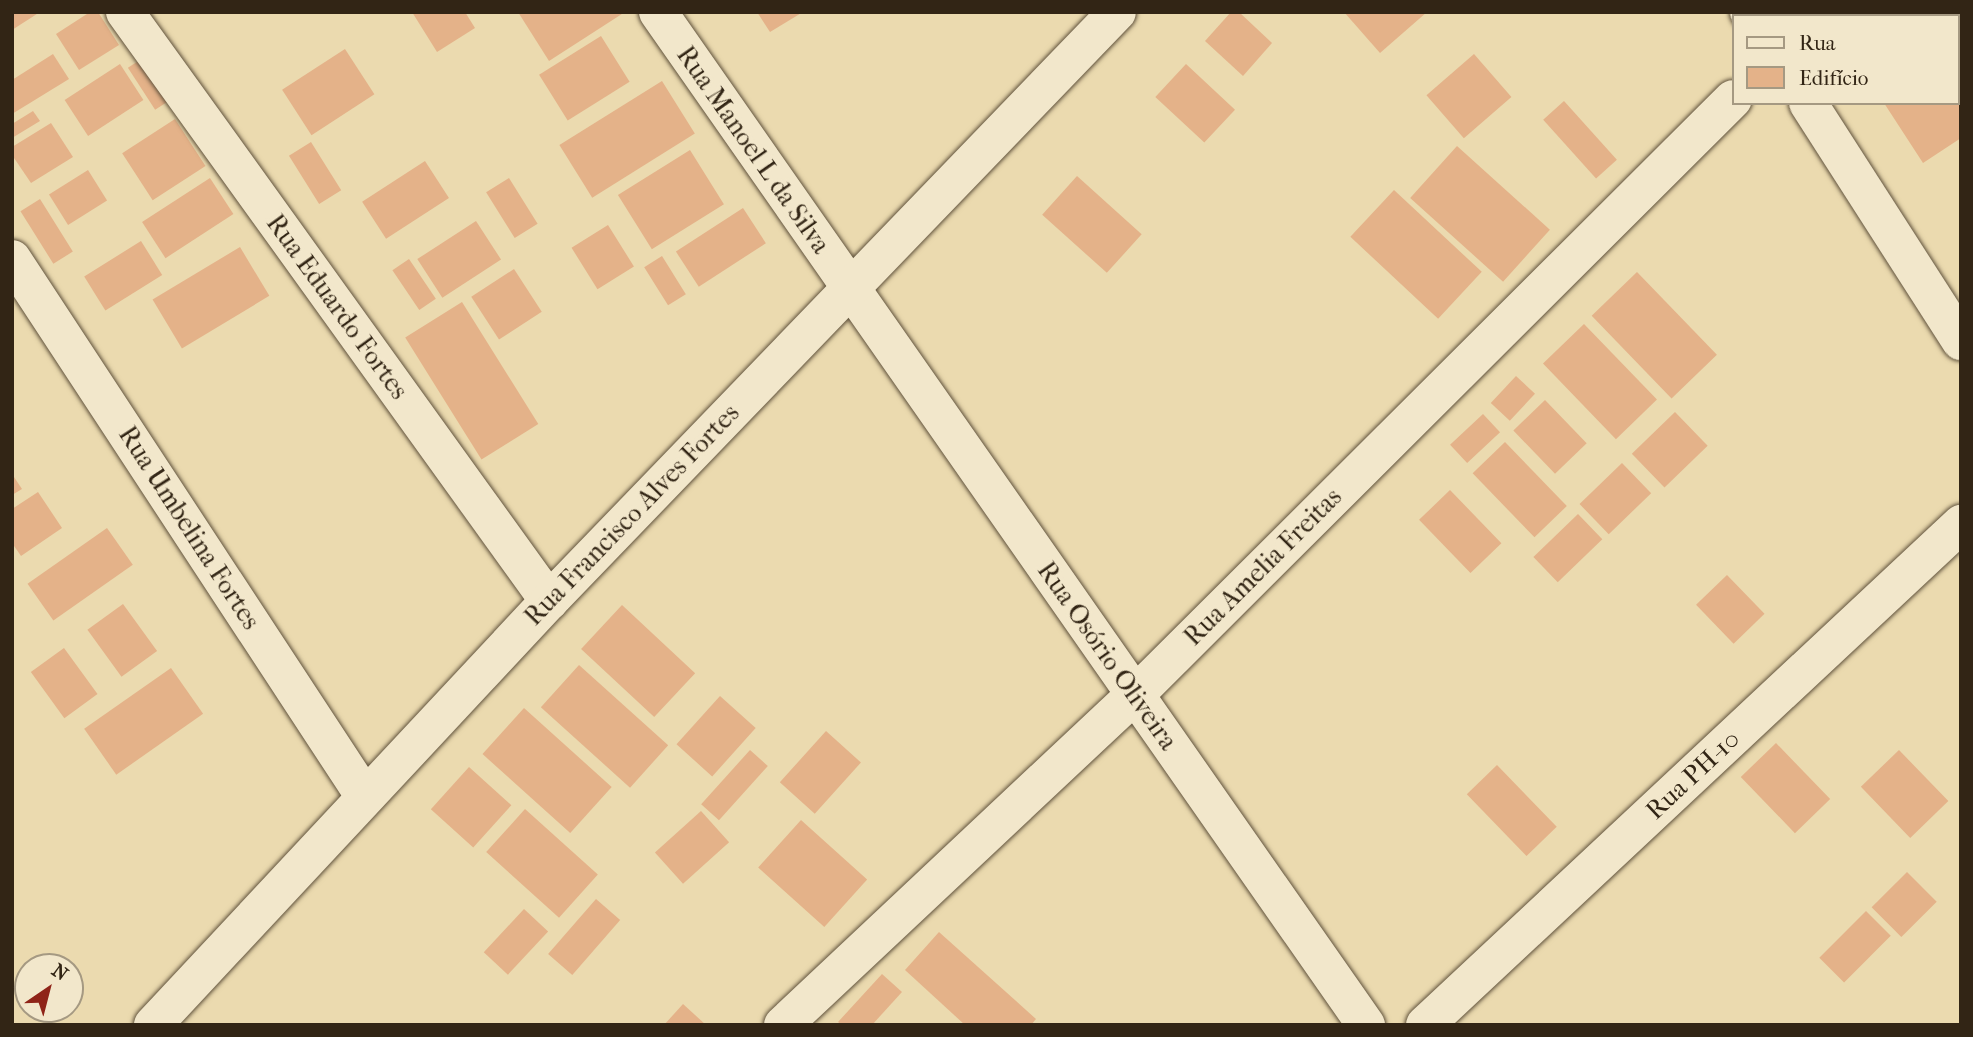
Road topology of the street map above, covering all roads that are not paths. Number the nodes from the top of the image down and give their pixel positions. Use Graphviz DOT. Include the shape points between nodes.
graph roads {
  1 [pos="125,12"];
  2 [pos="658,12"];
  3 [pos="1117,12"];
  4 [pos="1731,101"];
  5 [pos="1809,105"];
  6 [pos="12,259"];
  7 [pos="849,288"];
  8 [pos="1961,341"];
  9 [pos="1961,524"];
  10 [pos="549,601"];
  11 [pos="1135,695"];
  12 [pos="365,797"];
  13 [pos="153,1025"];
  14 [pos="783,1025"];
  15 [pos="1366,1025"];
  16 [pos="1424,1025"];
  1 -- 10 [label="street, Rua Eduardo Fortes"];
  2 -- 7 [label="street, Rua Manoel L da Silva"];
  3 -- 7 [label="street, Rua Francisco Alves Fortes"];
  4 -- 11 [label="street, Rua Amelia Freitas"];
  5 -- 8 [label="street"];
  6 -- 12 [label="street, Rua Umbelina Fortes"];
  7 -- 10 [label="street, Rua Francisco Alves Fortes"];
  7 -- 11 [label="street, Rua Osório Oliveira"];
  9 -- 16 [label="street, Rua PH-10"];
  10 -- 12 [label="street, Rua Francisco Alves Fortes"];
  11 -- 14 [label="street, Rua Amelia Freitas"];
  11 -- 15 [label="street, Rua Osório Oliveira"];
  12 -- 13 [label="street, Rua Francisco Alves Fortes"];
}
